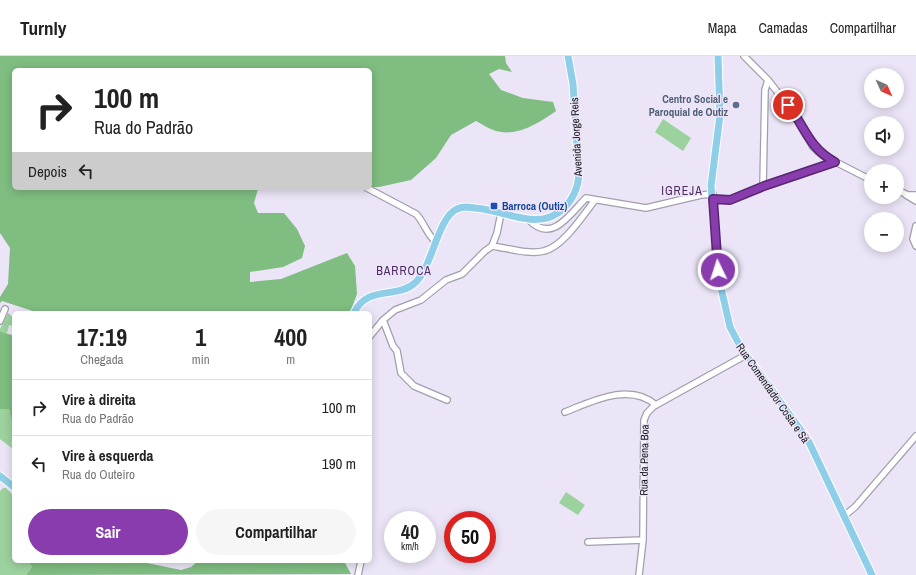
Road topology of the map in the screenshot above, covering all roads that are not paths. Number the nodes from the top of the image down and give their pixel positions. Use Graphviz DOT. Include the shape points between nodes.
graph roads {
  1 [pos="568,56"];
  2 [pos="718,56"];
  3 [pos="744,56"];
  4 [pos="768,80"];
  5 [pos="835,162"];
  6 [pos="864,176"];
  7 [pos="764,186"];
  8 [pos="371,190"];
  9 [pos="904,192"];
  10 [pos="904,194"];
  11 [pos="916,195"];
  12 [pos="713,196"];
  13 [pos="595,200"];
  14 [pos="916,201"];
  15 [pos="501,213"];
  16 [pos="529,220"];
  17 [pos="916,226"];
  18 [pos="436,242"];
  19 [pos="492,246"];
  20 [pos="916,246"];
  21 [pos="4,309"];
  22 [pos="355,311"];
  23 [pos="383,320"];
  24 [pos="0,321"];
  25 [pos="372,334"];
  26 [pos="746,355"];
  27 [pos="447,400"];
  28 [pos="656,405"];
  29 [pos="565,412"];
  30 [pos="916,436"];
  31 [pos="1,478"];
  32 [pos="12,486"];
  33 [pos="844,516"];
  34 [pos="643,540"];
  35 [pos="588,542"];
  36 [pos="361,563"];
  37 [pos="358,575"];
  38 [pos="640,575"];
  39 [pos="872,575"];
  1 -- 16 [label="main road, Avenida Jorge Reis" via="576,119 579,175 577,185 571,200 561,211 545,220"];
  2 -- 12 [label="main road, Rua Comendador Costa e Sá" via="720,115 712,174"];
  3 -- 4 [label="street"];
  4 -- 5 [label="street" via="797,117 813,147"];
  4 -- 7 [label="street" via="765,90"];
  5 -- 6 [label="street"];
  5 -- 7 [label="street"];
  7 -- 12 [label="street" via="730,200"];
  8 -- 18 [label="street" via="416,214"];
  9 -- 11 [label="street"];
  10 -- 14 [label="street"];
  12 -- 13 [label="street" via="701,195 646,208"];
  12 -- 26 [label="main road, Rua Comendador Costa e Sá" via="720,289 733,334"];
  13 -- 16 [label="street" via="586,198 550,230 541,229"];
  13 -- 19 [label="street" via="564,238 556,246 545,251"];
  15 -- 16 [label="main road, Avenida Jorge Reis"];
  15 -- 18 [label="main road, Avenida Jorge Reis" via="466,207 455,209 446,220"];
  15 -- 19 [label="street" via="498,233"];
  17 -- 20 [label="street" via="912,239"];
  18 -- 22 [label="main road, Avenida Jorge Reis" via="416,282 406,288 368,297 359,303"];
  19 -- 23 [label="street" via="462,274 446,280 421,300 395,310"];
  21 -- 24 [label="street"];
  23 -- 25 [label="street"];
  23 -- 27 [label="street" via="397,351 401,373 414,386"];
  26 -- 28 [label="street, Rua da Pena Boa"];
  26 -- 33 [label="main road, Rua Comendador Costa e Sá" via="808,440"];
  28 -- 29 [label="street" via="652,401 627,394 606,396"];
  28 -- 34 [label="street, Rua da Pena Boa" via="647,412 644,420"];
  30 -- 33 [label="street" via="855,507"];
  31 -- 32 [label="main road"];
  33 -- 39 [label="main road, Rua Comendador Costa e Sá"];
  34 -- 35 [label="street"];
  34 -- 38 [label="street, Rua da Pena Boa"];
  36 -- 37 [label="street"];
}
